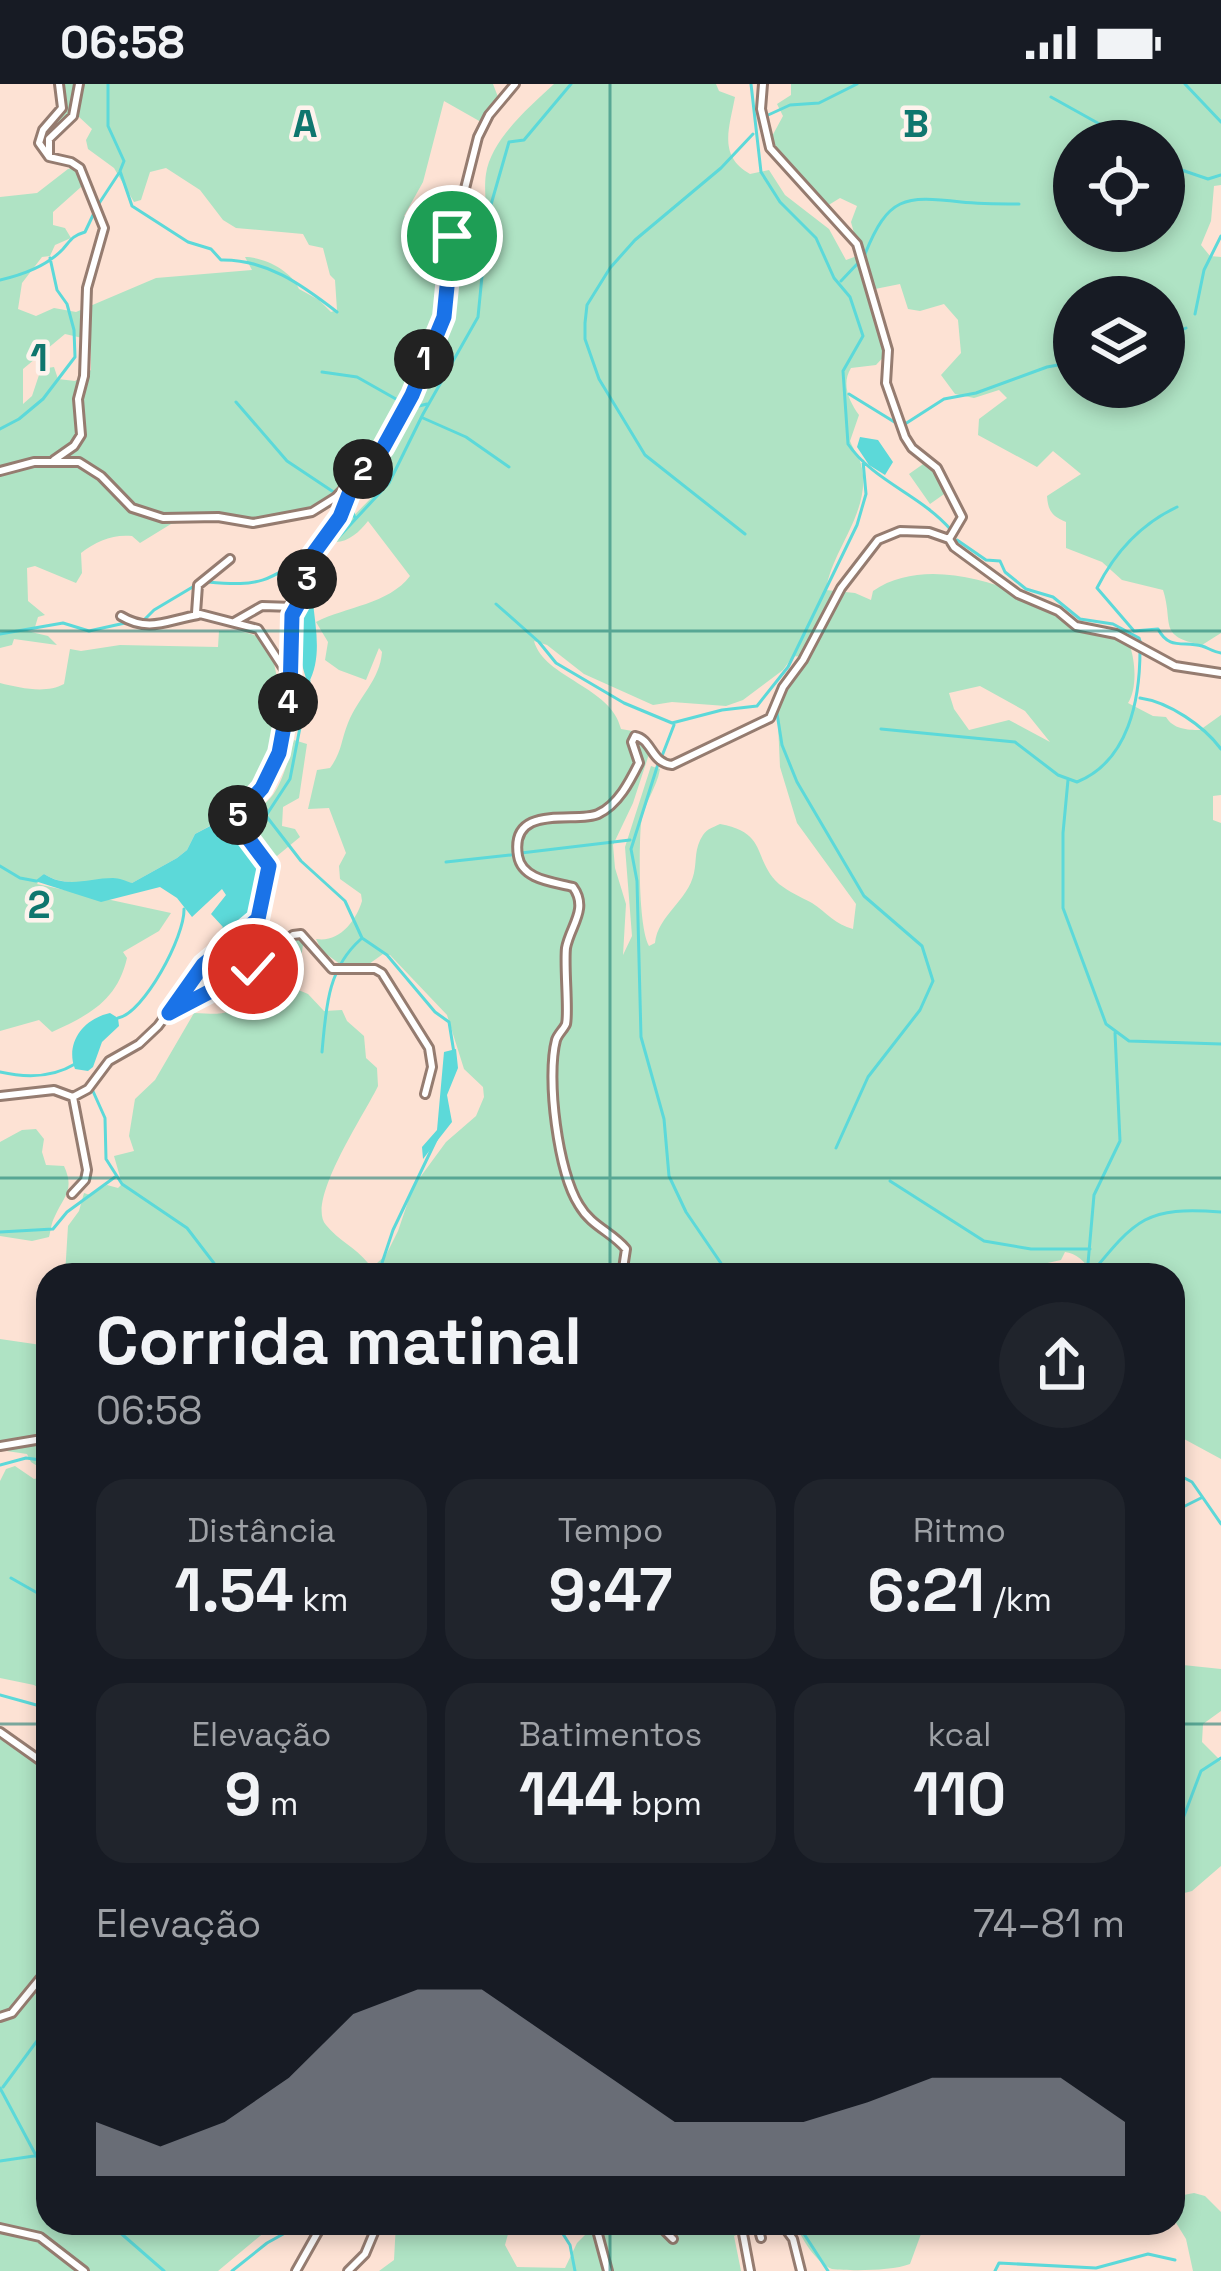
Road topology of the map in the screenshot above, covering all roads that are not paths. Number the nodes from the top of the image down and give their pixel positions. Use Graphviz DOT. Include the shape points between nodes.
graph roads {
  1 [pos="59,84"];
  2 [pos="79,84"];
  3 [pos="514,84"];
  4 [pos="763,84"];
  5 [pos="49,157"];
  6 [pos="51,462"];
  7 [pos="0,470"];
  8 [pos="356,476"];
  9 [pos="949,539"];
  10 [pos="230,559"];
  11 [pos="294,607"];
  12 [pos="197,615"];
  13 [pos="121,616"];
  14 [pos="234,622"];
  15 [pos="1221,673"];
  16 [pos="290,678"];
  17 [pos="169,1013"];
  18 [pos="425,1094"];
  19 [pos="0,1096"];
  20 [pos="73,1096"];
  21 [pos="71,1194"];
  22 [pos="624,1263"];
  23 [pos="36,1440"];
  24 [pos="0,1446"];
  25 [pos="0,1732"];
  26 [pos="36,1758"];
  27 [pos="36,1984"];
  28 [pos="0,2017"];
  29 [pos="0,2228"];
  30 [pos="316,2235"];
  31 [pos="373,2235"];
  32 [pos="599,2235"];
  33 [pos="668,2235"];
  34 [pos="743,2235"];
  35 [pos="760,2235"];
  36 [pos="790,2235"];
  37 [pos="761,2238"];
  38 [pos="673,2240"];
  39 [pos="84,2271"];
  40 [pos="296,2271"];
  41 [pos="348,2271"];
  42 [pos="608,2271"];
  43 [pos="750,2271"];
  44 [pos="801,2271"];
  1 -- 5 [label="street" via="62,108 40,138"];
  2 -- 5 [label="street" via="73,116 50,139"];
  3 -- 8 [label="street" via="489,115 474,153 452,236 442,323 386,443"];
  4 -- 9 [label="street" via="773,152 857,244 905,437 938,468 962,517"];
  5 -- 6 [label="street" via="80,168 104,228 87,288 80,435"];
  6 -- 7 [label="street"];
  6 -- 8 [label="street" via="90,467 132,508 153,517 245,523 314,512"];
  8 -- 11 [label="street" via="340,517 308,561 306,590"];
  9 -- 15 [label="street" via="1018,594 1081,628 1116,634 1175,666"];
  9 -- 22 [label="street" via="899,531 878,540 841,588 766,721 672,765 635,736 639,763 608,808 582,819 546,816 520,837 521,866 578,895 566,951 566,1020 556,1040 555,1120 579,1206 626,1250"];
  10 -- 12 [label="street" via="198,585"];
  11 -- 14 [label="street" via="262,606"];
  11 -- 16 [label="street"];
  12 -- 13 [label="street" via="151,627"];
  12 -- 14 [label="street"];
  14 -- 16 [label="street" via="264,634"];
  16 -- 17 [label="street" via="278,759 237,816 269,866 262,912 203,965"];
  17 -- 18 [label="street" via="301,934 332,969 382,973 429,1048"];
  17 -- 20 [label="street"];
  19 -- 20 [label="street"];
  20 -- 21 [label="street" via="87,1170"];
  23 -- 24 [label="street"];
  25 -- 26 [label="street"];
  27 -- 28 [label="street"];
  29 -- 39 [label="street" via="40,2237"];
  30 -- 40 [label="street"];
  31 -- 41 [label="street"];
  32 -- 42 [label="street"];
  33 -- 38 [label="street"];
  34 -- 43 [label="street"];
  35 -- 37 [label="street"];
  36 -- 44 [label="street"];
}
